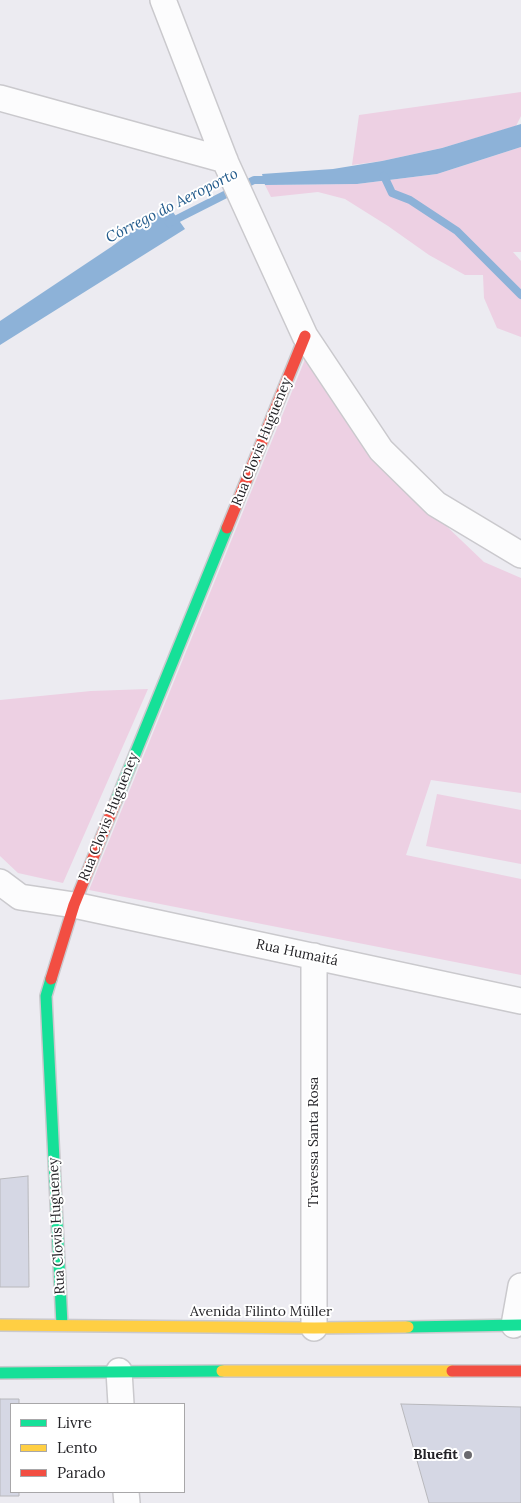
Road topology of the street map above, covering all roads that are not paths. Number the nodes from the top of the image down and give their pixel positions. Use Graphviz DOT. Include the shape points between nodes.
graph roads {
  1 [pos="163,0"];
  2 [pos="0,98"];
  3 [pos="225,161"];
  4 [pos="305,336"];
  5 [pos="521,555"];
  6 [pos="0,882"];
  7 [pos="74,905"];
  8 [pos="314,956"];
  9 [pos="521,1001"];
  10 [pos="521,1286"];
  11 [pos="0,1325"];
  12 [pos="62,1325"];
  13 [pos="518,1325"];
  14 [pos="314,1328"];
  15 [pos="119,1371"];
  16 [pos="521,1371"];
  17 [pos="0,1373"];
  18 [pos="121,1403"];
  1 -- 3 [label="street"];
  2 -- 3 [label="street"];
  3 -- 4 [label="street"];
  4 -- 5 [label="street" via="381,450 436,504"];
  4 -- 7 [label="main road, Rua Clovis Hugueney"];
  6 -- 7 [label="street, Rua Humaitá" via="20,897"];
  7 -- 8 [label="street, Rua Humaitá"];
  7 -- 12 [label="main road, Rua Clovis Hugueney" via="46,996"];
  8 -- 9 [label="street, Rua Humaitá"];
  8 -- 14 [label="street, Travessa Santa Rosa"];
  10 -- 13 [label="street"];
  11 -- 12 [label="main road, Avenida Filinto Müller"];
  12 -- 14 [label="main road, Avenida Filinto Müller"];
  13 -- 14 [label="main road, Avenida Filinto Müller"];
  15 -- 16 [label="main road"];
  15 -- 17 [label="main road"];
  15 -- 18 [label="street"];
}
